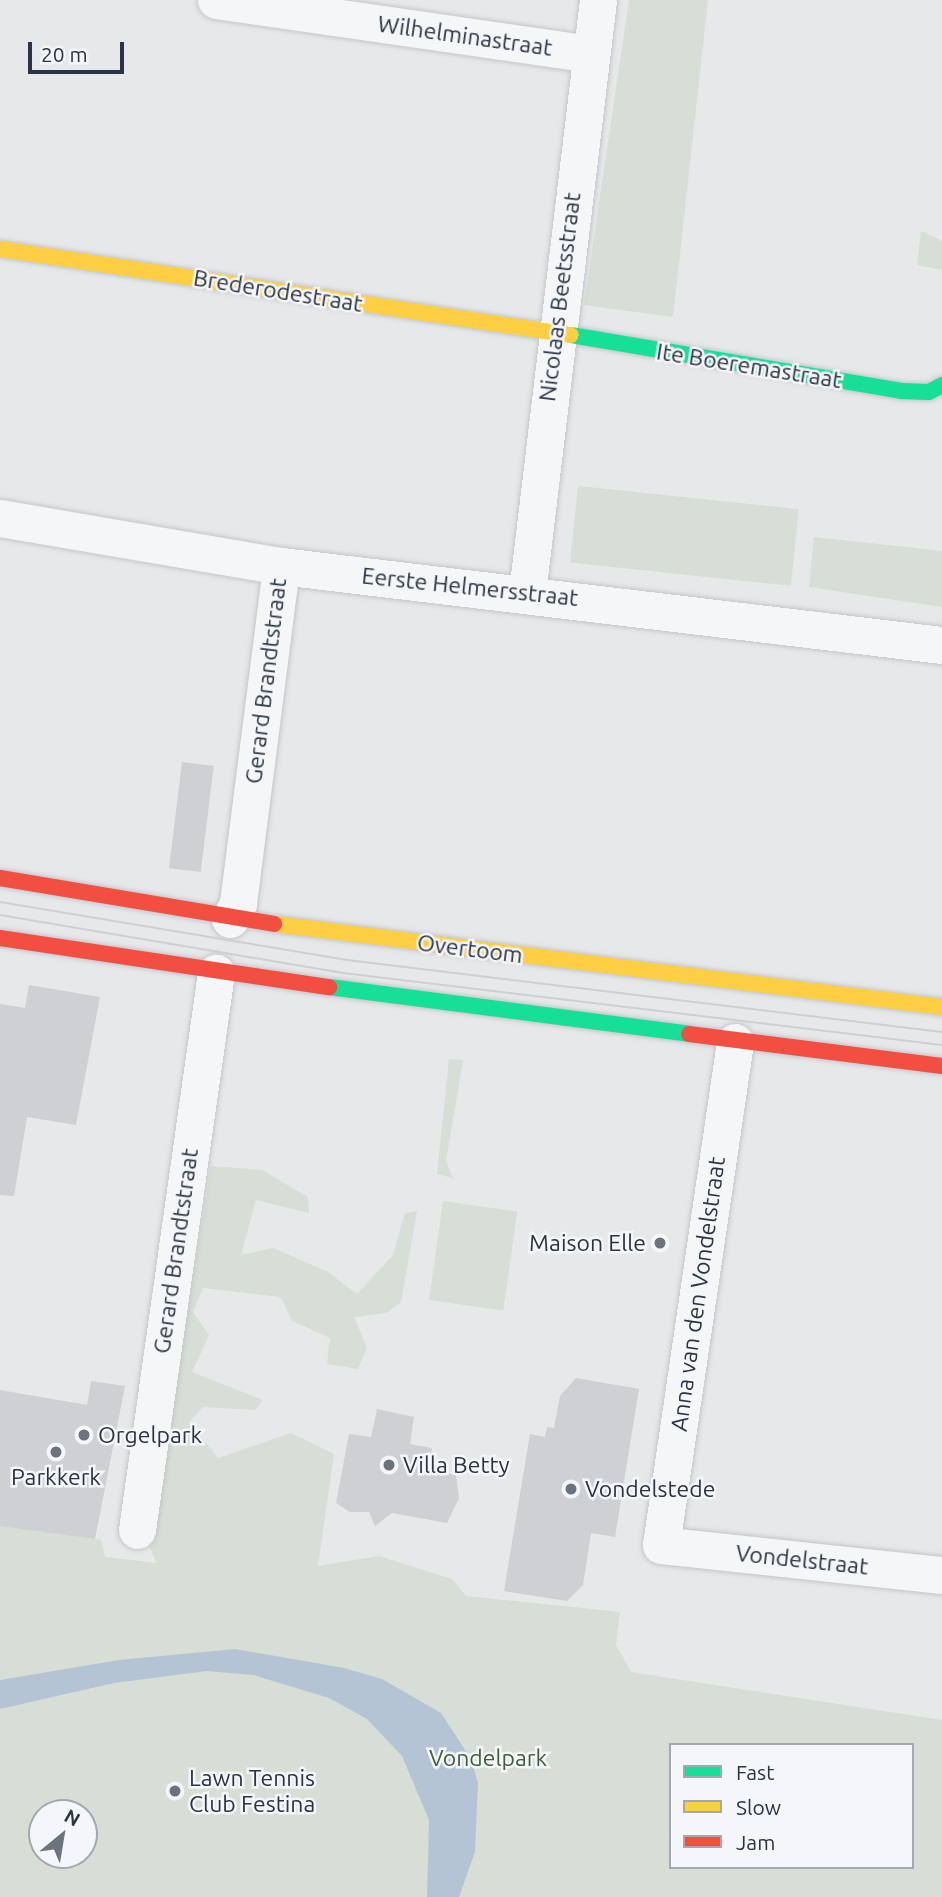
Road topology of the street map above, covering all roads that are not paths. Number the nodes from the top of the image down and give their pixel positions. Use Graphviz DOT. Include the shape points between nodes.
graph roads {
  1 [pos="216,0"];
  2 [pos="598,0"];
  3 [pos="590,54"];
  4 [pos="0,249"];
  5 [pos="555,332"];
  6 [pos="942,385"];
  7 [pos="0,518"];
  8 [pos="281,566"];
  9 [pos="527,593"];
  10 [pos="942,645"];
  11 [pos="0,878"];
  12 [pos="230,919"];
  13 [pos="0,938"];
  14 [pos="216,972"];
  15 [pos="942,1006"];
  16 [pos="735,1042"];
  17 [pos="942,1066"];
  18 [pos="137,1530"];
  19 [pos="661,1545"];
  20 [pos="942,1575"];
  1 -- 3 [label="street, Wilhelminastraat"];
  2 -- 3 [label="street, Nicolaas Beetsstraat"];
  3 -- 5 [label="street, Nicolaas Beetsstraat"];
  4 -- 5 [label="main road, Brederodestraat"];
  5 -- 6 [label="main road, Ite Boeremastraat" via="901,391 929,391"];
  5 -- 9 [label="street, Nicolaas Beetsstraat"];
  7 -- 8 [label="street, Eerste Helmersstraat"];
  8 -- 9 [label="street, Eerste Helmersstraat"];
  8 -- 12 [label="street, Gerard Brandtstraat" via="238,902"];
  9 -- 10 [label="street, Eerste Helmersstraat"];
  11 -- 12 [label="main road, Overtoom"];
  12 -- 15 [label="main road, Overtoom"];
  13 -- 14 [label="main road"];
  14 -- 16 [label="main road"];
  14 -- 18 [label="street, Gerard Brandtstraat"];
  16 -- 17 [label="main road"];
  16 -- 19 [label="street, Anna van den Vondelstraat"];
  19 -- 20 [label="street, Vondelstraat"];
}
